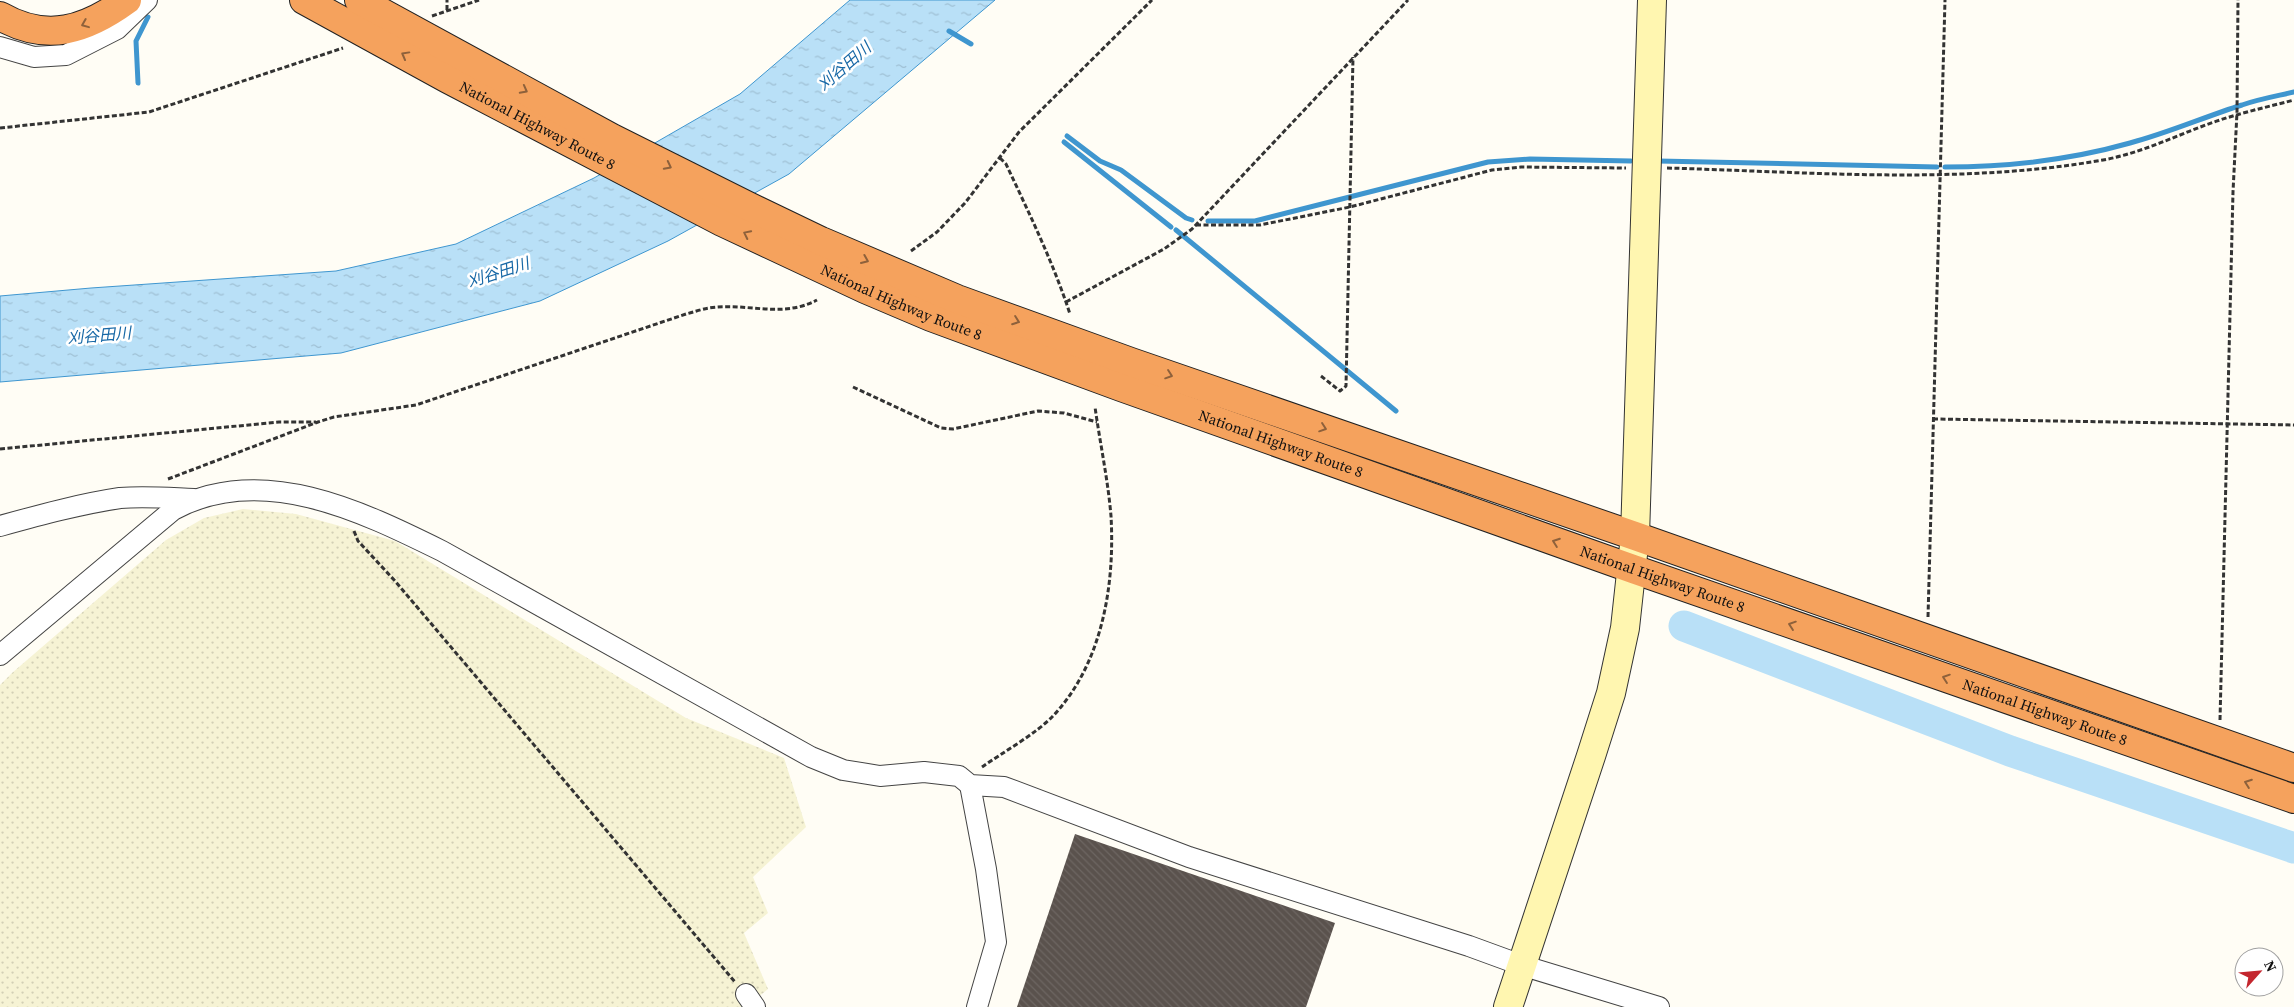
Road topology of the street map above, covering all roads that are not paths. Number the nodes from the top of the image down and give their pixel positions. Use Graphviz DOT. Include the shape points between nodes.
graph roads {
  1 [pos="127,0"];
  2 [pos="147,0"];
  3 [pos="304,0"];
  4 [pos="359,0"];
  5 [pos="1652,0"];
  6 [pos="0,16"];
  7 [pos="0,47"];
  8 [pos="194,499"];
  9 [pos="0,526"];
  10 [pos="1635,536"];
  11 [pos="1633,569"];
  12 [pos="0,655"];
  13 [pos="2294,768"];
  14 [pos="970,785"];
  15 [pos="2294,799"];
  16 [pos="1521,965"];
  17 [pos="977,1007"];
  18 [pos="1508,1007"];
  19 [pos="1659,1007"];
  1 -- 6 [label="highway, one-way" via="84,26 61,31 35,30"];
  2 -- 7 [label="street" via="117,29 66,55 34,57"];
  11 -- 3 [label="highway, National Highway Route 8, one-way" via="1000,343 873,293 791,256 596,158"];
  4 -- 10 [label="highway, National Highway Route 8, one-way" via="612,138 820,241 957,299"];
  5 -- 10 [label="street"];
  8 -- 9 [label="street" via="122,498"];
  8 -- 12 [label="street" via="167,515"];
  8 -- 14 [label="street" via="212,493 246,490 277,492 351,510 442,552 811,757 843,770 880,776 924,772 958,776"];
  10 -- 11 [label="street"];
  10 -- 13 [label="highway, National Highway Route 8"];
  15 -- 11 [label="highway, National Highway Route 8, one-way"];
  11 -- 16 [label="street" via="1611,693"];
  14 -- 16 [label="street" via="1004,787 1189,857"];
  14 -- 17 [label="street" via="996,942"];
  16 -- 18 [label="street"];
  16 -- 19 [label="street"];
}
